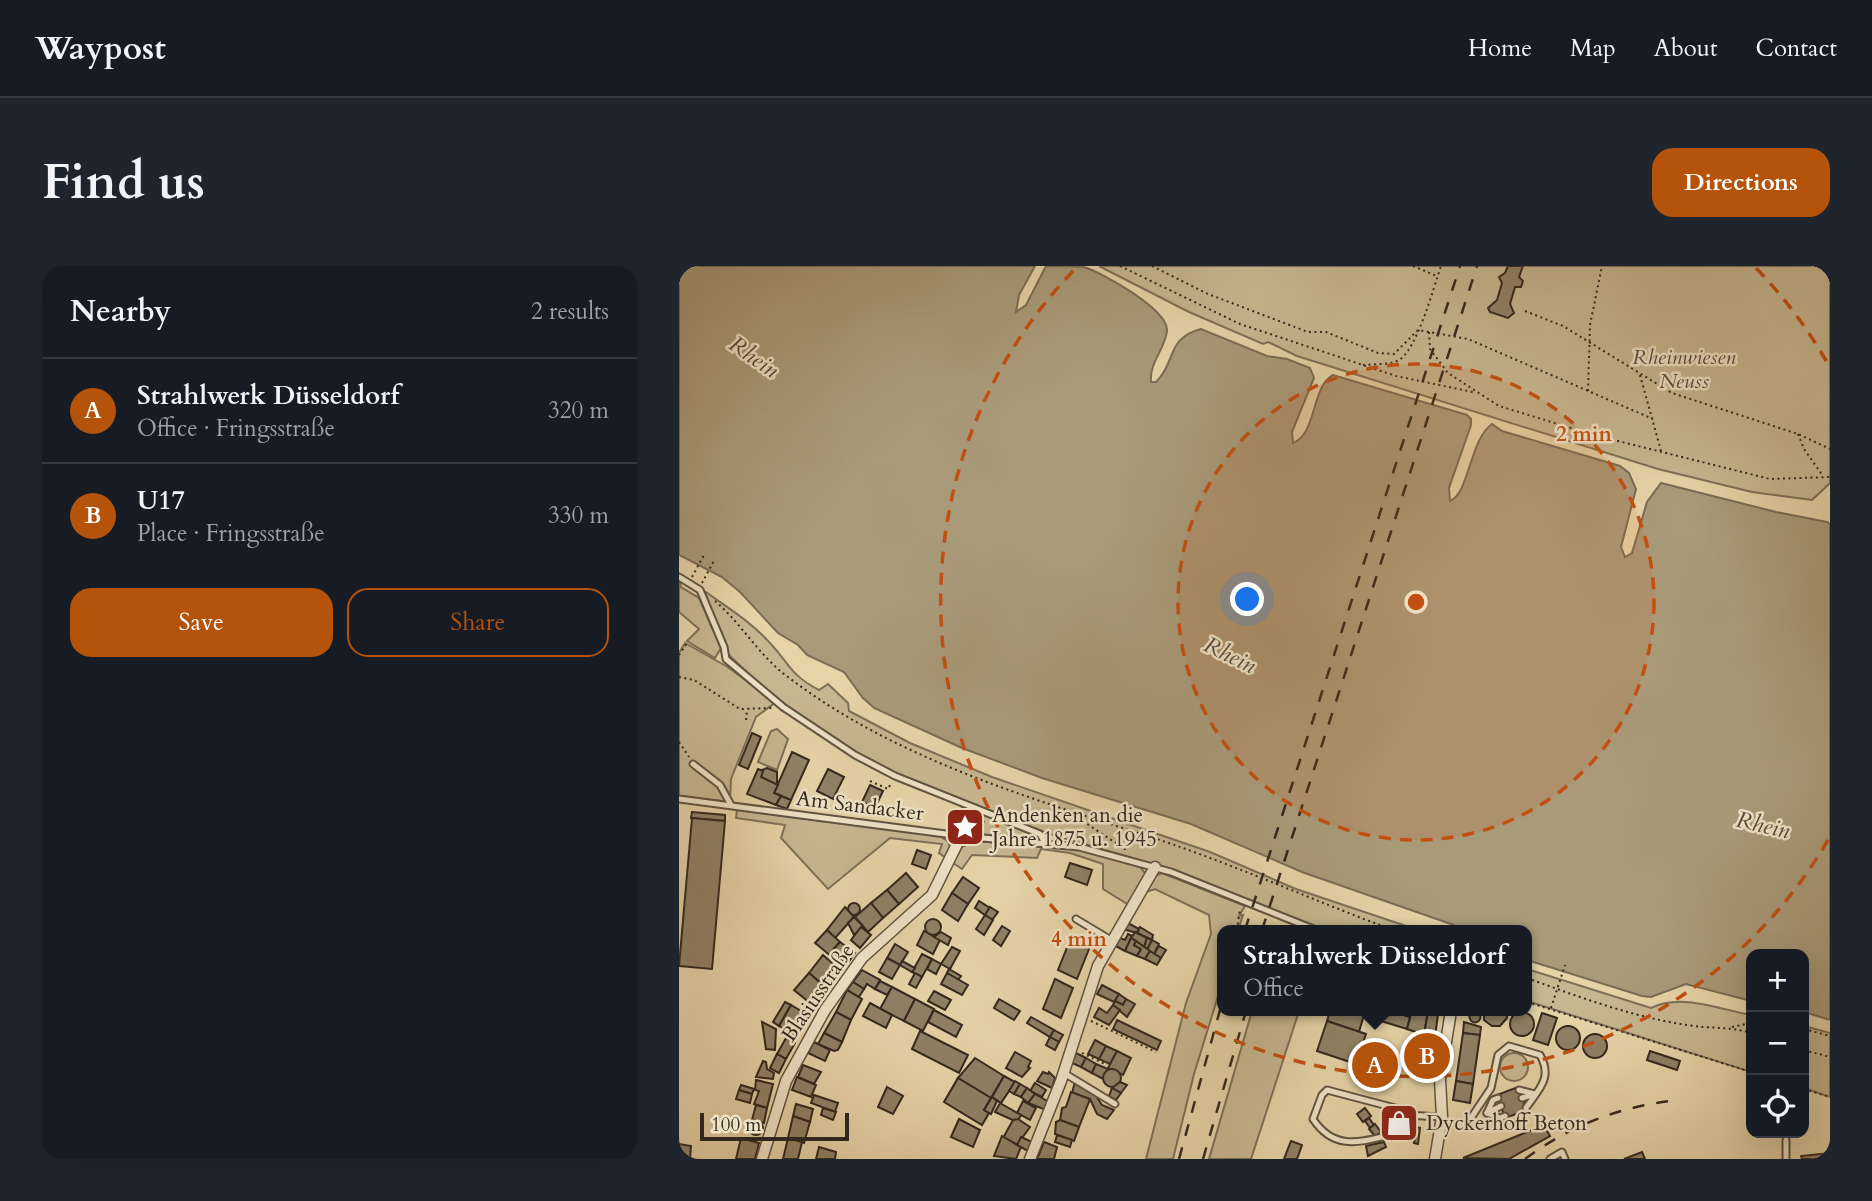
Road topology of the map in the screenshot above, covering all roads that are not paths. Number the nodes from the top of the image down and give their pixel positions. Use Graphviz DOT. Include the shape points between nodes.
graph roads {
  1 [pos="679,577"];
  2 [pos="693,764"];
  3 [pos="679,799"];
  4 [pos="731,805"];
  5 [pos="965,836"];
  6 [pos="1045,843"];
  7 [pos="1155,867"];
  8 [pos="1076,919"];
  9 [pos="1303,925"];
  10 [pos="1111,940"];
  11 [pos="1450,1016"];
  12 [pos="1064,1073"];
  13 [pos="1519,1090"];
  14 [pos="1535,1094"];
  15 [pos="1498,1098"];
  16 [pos="1522,1098"];
  17 [pos="1115,1104"];
  18 [pos="1501,1106"];
  19 [pos="1526,1108"];
  20 [pos="1487,1113"];
  21 [pos="1405,1115"];
  22 [pos="1505,1116"];
  23 [pos="1442,1117"];
  24 [pos="1469,1121"];
  25 [pos="1786,1140"];
  26 [pos="762,1159"];
  27 [pos="1030,1159"];
  28 [pos="1435,1159"];
  29 [pos="1550,1159"];
  30 [pos="1565,1159"];
  31 [pos="1786,1159"];
  1 -- 6 [label="lane" via="699,589 726,659 783,707 829,740 895,776 1040,834"];
  2 -- 4 [label="lane" via="720,785"];
  3 -- 4 [label="lane, Am Sandacker"];
  4 -- 5 [label="lane, Am Sandacker"];
  5 -- 6 [label="lane, Am Sandacker"];
  5 -- 26 [label="street, Blasiusstraße" via="932,895 862,958 819,1018 786,1081"];
  6 -- 7 [label="lane, Am Sandacker"];
  7 -- 9 [label="lane, Am Sandacker"];
  7 -- 10 [label="street"];
  8 -- 10 [label="lane"];
  10 -- 12 [label="street" via="1090,986"];
  11 -- 23 [label="street" via="1440,1079"];
  12 -- 17 [label="lane"];
  12 -- 27 [label="street"];
  13 -- 14 [label="lane"];
  14 -- 16 [label="lane"];
  14 -- 19 [label="lane"];
  14 -- 24 [label="lane" via="1543,1087 1547,1067 1539,1055 1509,1046 1498,1055 1491,1088"];
  15 -- 20 [label="lane"];
  18 -- 20 [label="lane"];
  20 -- 22 [label="lane"];
  21 -- 21 [label="lane" via="1399,1133 1353,1143 1322,1133 1313,1119 1327,1090 1399,1109"];
  21 -- 23 [label="lane"];
  23 -- 28 [label="street"];
  25 -- 31 [label="lane"];
  29 -- 30 [label="lane" via="1562,1152"];
}
